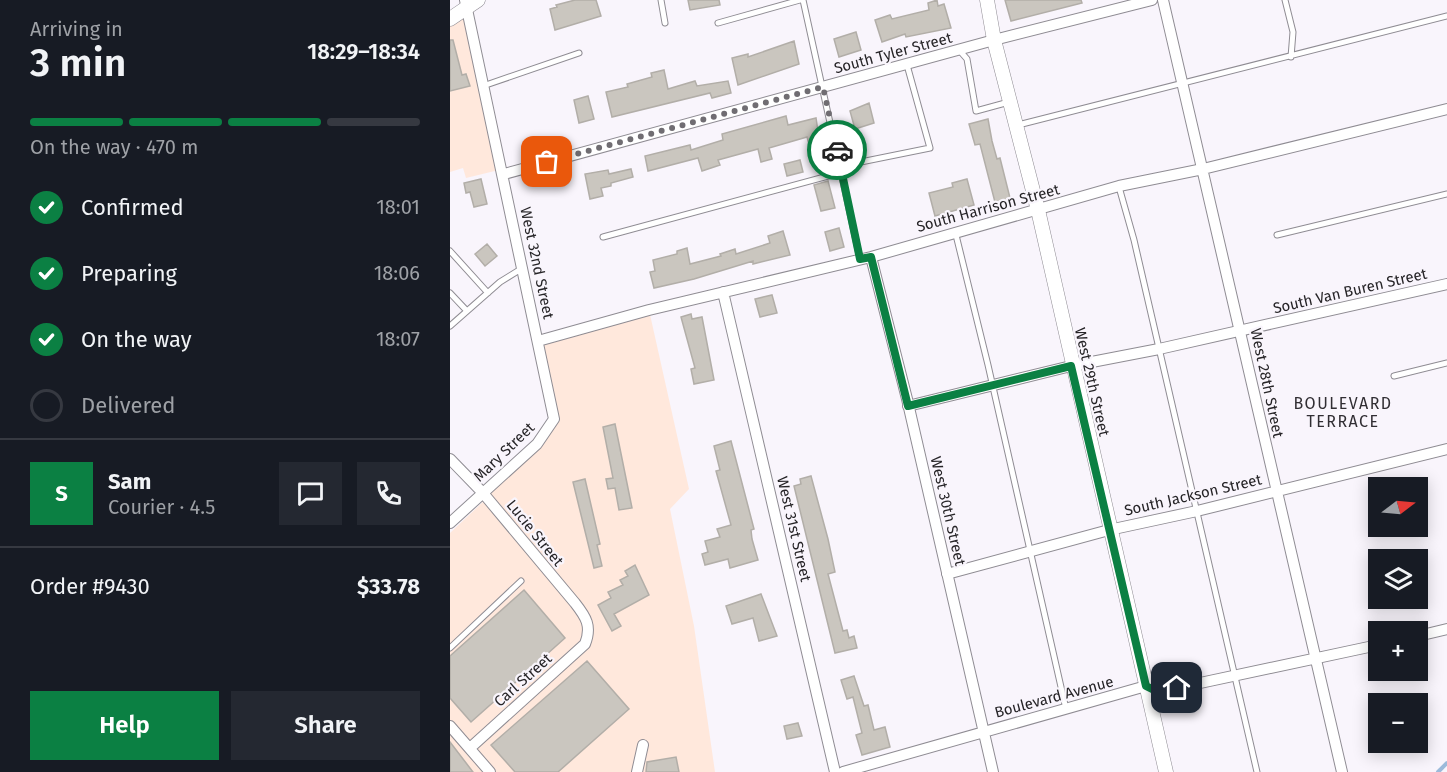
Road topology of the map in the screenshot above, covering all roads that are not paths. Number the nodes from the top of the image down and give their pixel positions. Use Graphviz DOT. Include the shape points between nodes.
graph roads {
  1 [pos="478,0"];
  2 [pos="661,0"];
  3 [pos="801,0"];
  4 [pos="987,0"];
  5 [pos="1152,0"];
  6 [pos="1163,0"];
  7 [pos="1285,0"];
  8 [pos="465,4"];
  9 [pos="1447,16"];
  10 [pos="450,19"];
  11 [pos="665,23"];
  12 [pos="718,23"];
  13 [pos="994,40"];
  14 [pos="960,51"];
  15 [pos="579,53"];
  16 [pos="1291,57"];
  17 [pos="907,65"];
  18 [pos="1182,83"];
  19 [pos="483,86"];
  20 [pos="823,87"];
  21 [pos="1009,102"];
  22 [pos="1447,109"];
  23 [pos="1015,125"];
  24 [pos="842,169"];
  25 [pos="1203,169"];
  26 [pos="504,174"];
  27 [pos="1119,186"];
  28 [pos="1447,194"];
  29 [pos="1038,210"];
  30 [pos="955,231"];
  31 [pos="1276,236"];
  32 [pos="603,237"];
  33 [pos="450,251"];
  34 [pos="866,258"];
  35 [pos="521,269"];
  36 [pos="1447,284"];
  37 [pos="723,292"];
  38 [pos="450,293"];
  39 [pos="488,293"];
  40 [pos="467,311"];
  41 [pos="450,326"];
  42 [pos="1240,331"];
  43 [pos="538,341"];
  44 [pos="1159,350"];
  45 [pos="1447,363"];
  46 [pos="1071,366"];
  47 [pos="1394,376"];
  48 [pos="993,387"];
  49 [pos="908,406"];
  50 [pos="551,426"];
  51 [pos="1447,449"];
  52 [pos="450,459"];
  53 [pos="1275,492"];
  54 [pos="483,493"];
  55 [pos="1197,511"];
  56 [pos="450,523"];
  57 [pos="1109,530"];
  58 [pos="1031,552"];
  59 [pos="947,574"];
  60 [pos="521,581"];
  61 [pos="1447,629"];
  62 [pos="590,631"];
  63 [pos="1428,634"];
  64 [pos="1368,647"];
  65 [pos="450,648"];
  66 [pos="1315,660"];
  67 [pos="1234,677"];
  68 [pos="1146,686"];
  69 [pos="1066,709"];
  70 [pos="450,726"];
  71 [pos="984,732"];
  72 [pos="643,745"];
  73 [pos="470,748"];
  74 [pos="490,772"];
  75 [pos="637,772"];
  76 [pos="835,772"];
  77 [pos="843,772"];
  78 [pos="993,772"];
  79 [pos="1166,772"];
  80 [pos="1257,772"];
  81 [pos="1342,772"];
  1 -- 8 [label="street"];
  2 -- 11 [label="lane"];
  3 -- 12 [label="lane"];
  3 -- 20 [label="lane, West 30th Street"];
  4 -- 13 [label="street, West 29th Street"];
  5 -- 13 [label="street, South Tyler Street"];
  6 -- 18 [label="street, West 28th Street"];
  7 -- 16 [label="lane" via="1293,32"];
  8 -- 10 [label="street"];
  8 -- 19 [label="street, West 32nd Street"];
  9 -- 16 [label="lane"];
  13 -- 14 [label="street, South Tyler Street"];
  13 -- 21 [label="street, West 29th Street"];
  14 -- 17 [label="street, South Tyler Street"];
  14 -- 21 [label="lane" via="967,59 976,111"];
  15 -- 19 [label="lane"];
  16 -- 18 [label="lane"];
  17 -- 20 [label="street, South Tyler Street"];
  17 -- 24 [label="lane" via="930,148"];
  18 -- 23 [label="lane"];
  18 -- 25 [label="street, West 28th Street"];
  19 -- 26 [label="street, West 32nd Street"];
  20 -- 24 [label="lane, West 30th Street"];
  20 -- 26 [label="street, South Tyler Street"];
  21 -- 23 [label="street, West 29th Street"];
  22 -- 25 [label="street, South Harrison Street"];
  23 -- 29 [label="street, West 29th Street"];
  24 -- 32 [label="lane"];
  24 -- 34 [label="lane, West 30th Street"];
  25 -- 27 [label="street, South Harrison Street"];
  25 -- 42 [label="street, West 28th Street"];
  26 -- 35 [label="street, West 32nd Street"];
  27 -- 29 [label="street, South Harrison Street"];
  27 -- 44 [label="lane"];
  28 -- 31 [label="lane"];
  29 -- 30 [label="street, South Harrison Street"];
  29 -- 46 [label="street, West 29th Street"];
  30 -- 34 [label="street, South Harrison Street"];
  30 -- 48 [label="lane"];
  33 -- 39 [label="lane"];
  34 -- 37 [label="street, South Harrison Street"];
  34 -- 49 [label="street, West 30th Street"];
  35 -- 39 [label="lane"];
  35 -- 43 [label="street, West 32nd Street"];
  36 -- 42 [label="street, South Van Buren Street"];
  37 -- 43 [label="street, South Harrison Street"];
  37 -- 76 [label="street, West 31st Street"];
  38 -- 40 [label="lane"];
  39 -- 40 [label="lane"];
  40 -- 41 [label="lane"];
  42 -- 44 [label="street, South Van Buren Street"];
  42 -- 53 [label="street, West 28th Street"];
  43 -- 50 [label="street, West 32nd Street" via="554,419"];
  44 -- 46 [label="street, South Van Buren Street"];
  44 -- 55 [label="lane"];
  45 -- 47 [label="lane"];
  46 -- 48 [label="street, South Van Buren Street"];
  46 -- 57 [label="street, West 29th Street"];
  48 -- 49 [label="street, South Van Buren Street"];
  48 -- 58 [label="lane"];
  49 -- 59 [label="street, West 30th Street"];
  50 -- 54 [label="street, Mary Street"];
  51 -- 53 [label="street, South Jackson Street"];
  52 -- 54 [label="street, Lucie Street"];
  53 -- 55 [label="street, South Jackson Street"];
  53 -- 66 [label="street, West 28th Street"];
  54 -- 56 [label="street, Mary Street"];
  54 -- 62 [label="street, Lucie Street" via="584,615"];
  55 -- 57 [label="street, South Jackson Street"];
  55 -- 67 [label="lane"];
  57 -- 58 [label="street, South Jackson Street"];
  57 -- 68 [label="street, West 29th Street"];
  58 -- 59 [label="street, South Jackson Street"];
  58 -- 69 [label="lane"];
  59 -- 71 [label="street, West 30th Street"];
  60 -- 65 [label="lane"];
  61 -- 63 [label="street"];
  62 -- 73 [label="street, Carl Street" via="585,644"];
  64 -- 66 [label="street, Boulevard Avenue"];
  66 -- 67 [label="street, Boulevard Avenue"];
  66 -- 81 [label="street, West 28th Street"];
  67 -- 68 [label="street, Boulevard Avenue" via="1158,692"];
  67 -- 80 [label="lane"];
  68 -- 69 [label="street, Boulevard Avenue"];
  68 -- 79 [label="street, West 29th Street"];
  69 -- 71 [label="street, Boulevard Avenue"];
  70 -- 73 [label="street"];
  71 -- 77 [label="street, Boulevard Avenue"];
  71 -- 78 [label="street, West 30th Street"];
  72 -- 75 [label="street"];
  73 -- 74 [label="street"];
}
